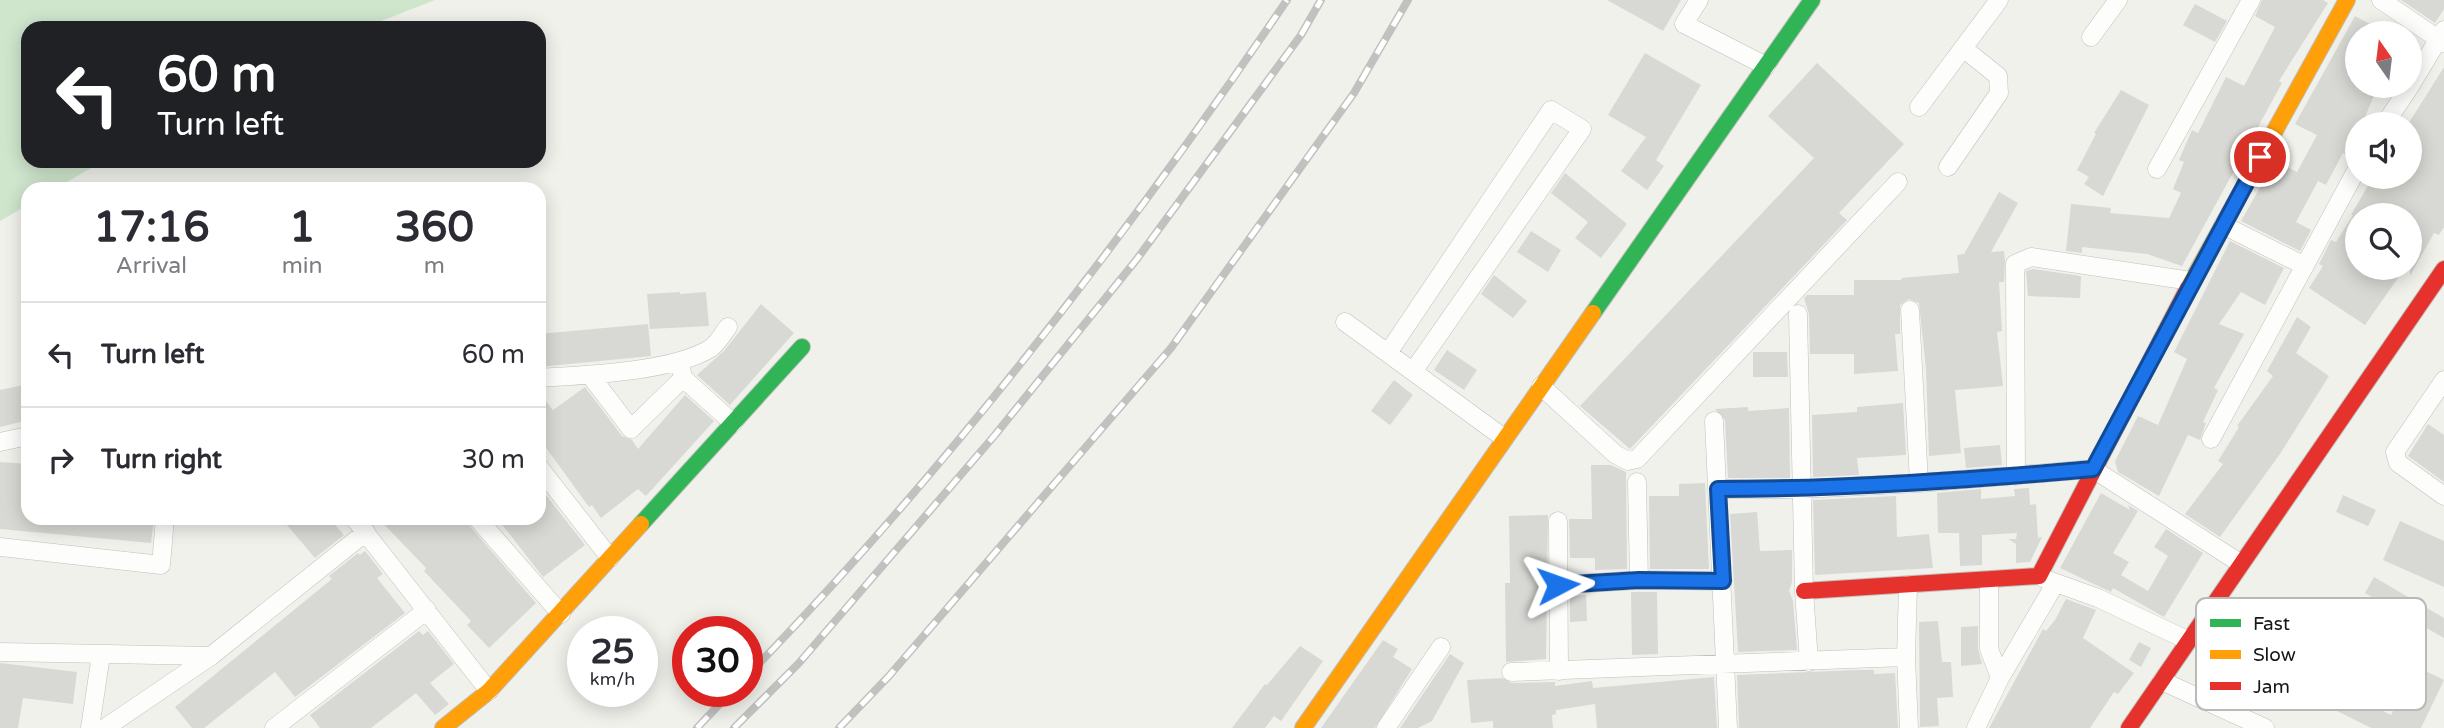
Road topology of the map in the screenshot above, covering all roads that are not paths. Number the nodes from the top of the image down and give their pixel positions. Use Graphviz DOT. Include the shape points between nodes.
graph roads {
  1 [pos="1699,0"];
  2 [pos="1812,0"];
  3 [pos="1998,0"];
  4 [pos="2118,0"];
  5 [pos="2251,0"];
  6 [pos="2347,0"];
  7 [pos="2381,0"];
  8 [pos="2091,37"];
  9 [pos="2442,38"];
  10 [pos="1963,48"];
  11 [pos="1766,66"];
  12 [pos="2422,68"];
  13 [pos="1919,107"];
  14 [pos="1948,167"];
  15 [pos="2157,169"];
  16 [pos="1898,183"];
  17 [pos="2346,189"];
  18 [pos="2222,225"];
  19 [pos="2305,266"];
  20 [pos="2444,269"];
  21 [pos="2192,281"];
  22 [pos="1910,310"];
  23 [pos="1798,314"];
  24 [pos="1345,322"];
  25 [pos="728,327"];
  26 [pos="802,347"];
  27 [pos="1388,353"];
  28 [pos="681,370"];
  29 [pos="1414,370"];
  30 [pos="590,375"];
  31 [pos="546,378"];
  32 [pos="2444,380"];
  33 [pos="1541,386"];
  34 [pos="1714,421"];
  35 [pos="733,423"];
  36 [pos="21,437"];
  37 [pos="1504,438"];
  38 [pos="2211,439"];
  39 [pos="0,442"];
  40 [pos="2093,469"];
  41 [pos="546,476"];
  42 [pos="2016,476"];
  43 [pos="1637,482"];
  44 [pos="1919,483"];
  45 [pos="1718,489"];
  46 [pos="1802,489"];
  47 [pos="2444,496"];
  48 [pos="1558,521"];
  49 [pos="164,525"];
  50 [pos="360,525"];
  51 [pos="483,525"];
  52 [pos="366,532"];
  53 [pos="0,547"];
  54 [pos="610,558"];
  55 [pos="2240,563"];
  56 [pos="1639,580"];
  57 [pos="1989,580"];
  58 [pos="2047,580"];
  59 [pos="1723,581"];
  60 [pos="1558,585"];
  61 [pos="1908,585"];
  62 [pos="1804,591"];
  63 [pos="2216,598"];
  64 [pos="427,610"];
  65 [pos="561,614"];
  66 [pos="2196,627"];
  67 [pos="2187,640"];
  68 [pos="1441,647"];
  69 [pos="0,652"];
  70 [pos="101,654"];
  71 [pos="211,656"];
  72 [pos="1906,657"];
  73 [pos="1809,662"];
  74 [pos="1726,666"];
  75 [pos="1559,671"];
  76 [pos="1511,672"];
  77 [pos="2000,678"];
  78 [pos="2162,681"];
  79 [pos="489,691"];
  80 [pos="2196,697"];
  81 [pos="2226,710"];
  82 [pos="90,728"];
  83 [pos="105,728"];
  84 [pos="274,728"];
  85 [pos="443,728"];
  86 [pos="1303,728"];
  87 [pos="1386,728"];
  88 [pos="1728,728"];
  89 [pos="1909,728"];
  90 [pos="1976,728"];
  91 [pos="2129,728"];
  92 [pos="2265,728"];
  1 -- 11 [label="street" via="1684,24"];
  2 -- 11 [label="street"];
  3 -- 10 [label="street"];
  4 -- 8 [label="street"];
  5 -- 15 [label="street"];
  6 -- 18 [label="street"];
  7 -- 9 [label="street"];
  9 -- 12 [label="street"];
  10 -- 13 [label="street"];
  10 -- 14 [label="street" via="1998,76 1999,93"];
  11 -- 33 [label="street"];
  16 -- 33 [label="street" via="1637,459 1628,461 1615,454"];
  17 -- 19 [label="street"];
  18 -- 19 [label="street"];
  18 -- 21 [label="street"];
  19 -- 38 [label="street"];
  20 -- 55 [label="street"];
  21 -- 40 [label="street"];
  21 -- 42 [label="street" via="2031,257 2015,264"];
  22 -- 44 [label="street"];
  23 -- 46 [label="street"];
  24 -- 27 [label="street"];
  25 -- 28 [label="street" via="712,347"];
  26 -- 35 [label="street"];
  27 -- 29 [label="street"];
  27 -- 29 [label="street" via="1550,110 1582,128"];
  28 -- 30 [label="street"];
  28 -- 30 [label="street" via="631,429"];
  28 -- 35 [label="street"];
  29 -- 37 [label="street"];
  30 -- 31 [label="street"];
  32 -- 47 [label="street" via="2395,452 2398,463"];
  33 -- 37 [label="street"];
  34 -- 45 [label="street"];
  35 -- 54 [label="street"];
  36 -- 39 [label="street"];
  37 -- 86 [label="street"];
  40 -- 42 [label="street"];
  40 -- 55 [label="street"];
  40 -- 58 [label="street"];
  41 -- 54 [label="street"];
  42 -- 44 [label="street"];
  43 -- 56 [label="street"];
  44 -- 46 [label="street"];
  45 -- 46 [label="street"];
  45 -- 59 [label="street"];
  46 -- 62 [label="street"];
  48 -- 60 [label="street"];
  49 -- 53 [label="street" via="161,565"];
  50 -- 52 [label="street"];
  51 -- 65 [label="street"];
  52 -- 64 [label="street"];
  52 -- 71 [label="street"];
  54 -- 65 [label="street"];
  55 -- 63 [label="street"];
  56 -- 59 [label="street"];
  56 -- 60 [label="street"];
  57 -- 58 [label="street"];
  57 -- 61 [label="street"];
  57 -- 77 [label="street" via="1989,649"];
  58 -- 67 [label="street" via="2098,598"];
  58 -- 77 [label="street"];
  59 -- 74 [label="street"];
  60 -- 75 [label="street"];
  61 -- 62 [label="street"];
  61 -- 72 [label="street"];
  62 -- 73 [label="street"];
  64 -- 79 [label="street"];
  64 -- 84 [label="street"];
  65 -- 79 [label="street"];
  66 -- 67 [label="street"];
  67 -- 78 [label="street"];
  68 -- 87 [label="street"];
  69 -- 70 [label="street"];
  70 -- 71 [label="street"];
  70 -- 82 [label="street"];
  71 -- 83 [label="street"];
  72 -- 73 [label="street"];
  72 -- 89 [label="street"];
  73 -- 74 [label="street"];
  74 -- 75 [label="street"];
  74 -- 88 [label="street"];
  75 -- 76 [label="street"];
  77 -- 90 [label="street"];
  78 -- 80 [label="street"];
  78 -- 91 [label="street"];
  79 -- 85 [label="street"];
  81 -- 92 [label="street"];
}
